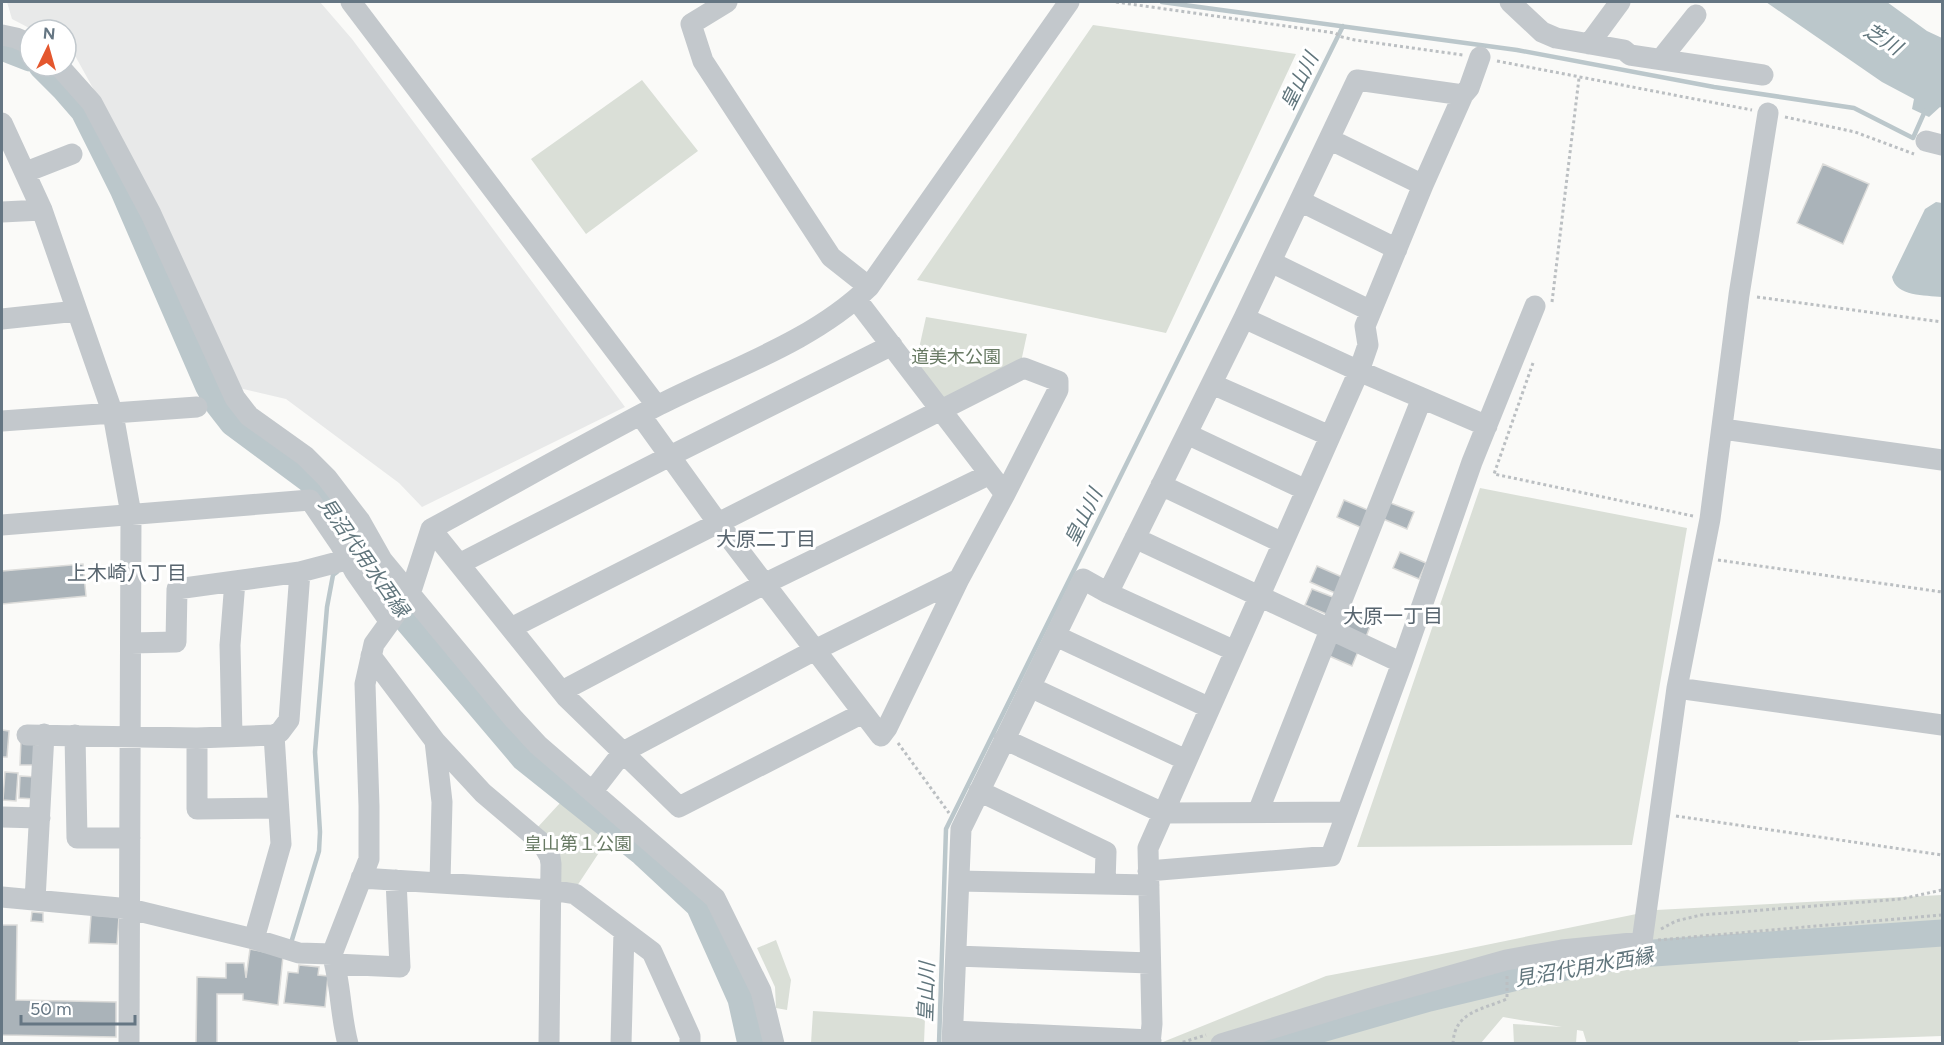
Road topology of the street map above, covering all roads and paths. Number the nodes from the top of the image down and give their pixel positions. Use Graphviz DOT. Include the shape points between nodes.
graph roads {
  1 [pos="351,2"];
  2 [pos="727,2"];
  3 [pos="1069,2"];
  4 [pos="1116,2"];
  5 [pos="1510,2"];
  6 [pos="1620,2"];
  7 [pos="1695,15"];
  8 [pos="2,34"];
  9 [pos="18,39"];
  10 [pos="1588,44"];
  11 [pos="1480,57"];
  12 [pos="1661,59"];
  13 [pos="1763,75"];
  14 [pos="70,78"];
  15 [pos="1579,78"];
  16 [pos="1463,95"];
  17 [pos="1768,113"];
  18 [pos="2,123"];
  19 [pos="1329,139"];
  20 [pos="1930,148"];
  21 [pos="72,153"];
  22 [pos="26,172"];
  23 [pos="1423,185"];
  24 [pos="1300,201"];
  25 [pos="42,210"];
  26 [pos="2,212"];
  27 [pos="1397,249"];
  28 [pos="1271,262"];
  29 [pos="862,293"];
  30 [pos="1739,295"];
  31 [pos="1543,306"];
  32 [pos="1371,311"];
  33 [pos="77,312"];
  34 [pos="1244,318"];
  35 [pos="2,319"];
  36 [pos="1942,322"];
  37 [pos="892,345"];
  38 [pos="1533,362"];
  39 [pos="1359,371"];
  40 [pos="1212,384"];
  41 [pos="1422,398"];
  42 [pos="197,407"];
  43 [pos="941,410"];
  44 [pos="649,411"];
  45 [pos="113,414"];
  46 [pos="2,422"];
  47 [pos="1487,426"];
  48 [pos="1723,429"];
  49 [pos="1187,434"];
  50 [pos="1330,436"];
  51 [pos="670,456"];
  52 [pos="1942,460"];
  53 [pos="990,474"];
  54 [pos="1161,485"];
  55 [pos="1306,490"];
  56 [pos="1005,494"];
  57 [pos="131,514"];
  58 [pos="1710,519"];
  59 [pos="718,523"];
  60 [pos="2,525"];
  61 [pos="431,529"];
  62 [pos="1135,538"];
  63 [pos="1283,543"];
  64 [pos="345,553"];
  65 [pos="1702,558"];
  66 [pos="459,564"];
  67 [pos="300,572"];
  68 [pos="959,579"];
  69 [pos="235,581"];
  70 [pos="764,584"];
  71 [pos="1942,592"];
  72 [pos="1108,593"];
  73 [pos="410,594"];
  74 [pos="1259,596"];
  75 [pos="390,622"];
  76 [pos="511,628"];
  77 [pos="1330,629"];
  78 [pos="1056,636"];
  79 [pos="131,643"];
  80 [pos="816,650"];
  81 [pos="1235,651"];
  82 [pos="371,656"];
  83 [pos="1402,663"];
  84 [pos="1030,687"];
  85 [pos="1677,688"];
  86 [pos="562,691"];
  87 [pos="1210,708"];
  88 [pos="863,713"];
  89 [pos="1942,725"];
  90 [pos="888,728"];
  91 [pos="75,735"];
  92 [pos="274,735"];
  93 [pos="131,736"];
  94 [pos="232,736"];
  95 [pos="196,738"];
  96 [pos="1004,739"];
  97 [pos="435,741"];
  98 [pos="623,752"];
  99 [pos="1186,760"];
  100 [pos="979,791"];
  101 [pos="592,792"];
  102 [pos="278,808"];
  103 [pos="947,810"];
  104 [pos="1258,812"];
  105 [pos="1347,812"];
  106 [pos="1163,813"];
  107 [pos="1659,814"];
  108 [pos="2,817"];
  109 [pos="40,818"];
  110 [pos="130,838"];
  111 [pos="1942,855"];
  112 [pos="362,878"];
  113 [pos="1148,878"];
  114 [pos="396,880"];
  115 [pos="959,881"];
  116 [pos="440,882"];
  117 [pos="1106,884"];
  118 [pos="551,890"];
  119 [pos="1942,890"];
  120 [pos="2,897"];
  121 [pos="35,900"];
  122 [pos="130,909"];
  123 [pos="1942,915"];
  124 [pos="624,931"];
  125 [pos="254,939"];
  126 [pos="1642,942"];
  127 [pos="956,956"];
  128 [pos="334,959"];
  129 [pos="1150,963"];
  130 [pos="1507,990"];
  131 [pos="953,1037"];
  132 [pos="1151,1042"];
  133 [pos="129,1044"];
  134 [pos="348,1044"];
  135 [pos="549,1044"];
  136 [pos="621,1044"];
  137 [pos="690,1044"];
  138 [pos="774,1044"];
  139 [pos="1221,1044"];
  140 [pos="1453,1044"];
  1 -- 44 [label="street"];
  2 -- 29 [label="street" via="691,24 703,61 831,257"];
  3 -- 29 [label="street"];
  4 -- 11 [label="path"];
  5 -- 10 [label="street" via="1542,32"];
  6 -- 10 [label="street"];
  7 -- 12 [label="street"];
  8 -- 9 [label="street"];
  10 -- 12 [label="street"];
  11 -- 15 [label="path"];
  11 -- 16 [label="street"];
  12 -- 13 [label="street"];
  14 -- 73 [label="street" via="92,103 151,213 235,398 249,416 305,456 327,478"];
  15 -- 17 [label="path"];
  15 -- 31 [label="path" via="1554,295"];
  16 -- 19 [label="street" via="1357,80"];
  16 -- 23 [label="street"];
  17 -- 20 [label="path"];
  17 -- 30 [label="street"];
  18 -- 22 [label="street"];
  19 -- 23 [label="street"];
  19 -- 24 [label="street"];
  21 -- 22 [label="street"];
  22 -- 25 [label="street"];
  23 -- 27 [label="street"];
  24 -- 27 [label="street"];
  24 -- 28 [label="street"];
  25 -- 26 [label="street"];
  25 -- 33 [label="street"];
  27 -- 32 [label="street"];
  28 -- 32 [label="street"];
  28 -- 34 [label="street"];
  29 -- 37 [label="street"];
  29 -- 44 [label="street" via="837,314 788,343"];
  30 -- 36 [label="path"];
  30 -- 48 [label="street"];
  31 -- 47 [label="street"];
  32 -- 39 [label="street" via="1365,326 1368,345"];
  33 -- 35 [label="street"];
  33 -- 45 [label="street"];
  34 -- 39 [label="street"];
  34 -- 40 [label="street"];
  37 -- 43 [label="street"];
  37 -- 51 [label="street"];
  38 -- 58 [label="path" via="1494,474"];
  39 -- 41 [label="street"];
  39 -- 50 [label="street"];
  40 -- 49 [label="street"];
  40 -- 50 [label="street"];
  41 -- 47 [label="street"];
  41 -- 77 [label="street"];
  42 -- 45 [label="street"];
  43 -- 53 [label="street"];
  43 -- 56 [label="street" via="1024,368 1058,381 1058,390"];
  43 -- 59 [label="street"];
  44 -- 51 [label="street"];
  44 -- 61 [label="street"];
  45 -- 46 [label="street"];
  45 -- 57 [label="street"];
  47 -- 83 [label="street"];
  48 -- 52 [label="street"];
  48 -- 58 [label="street"];
  49 -- 54 [label="street"];
  49 -- 55 [label="street"];
  50 -- 55 [label="street"];
  51 -- 59 [label="street"];
  51 -- 66 [label="street"];
  53 -- 56 [label="street"];
  53 -- 70 [label="street"];
  54 -- 62 [label="street"];
  54 -- 63 [label="street"];
  55 -- 63 [label="street"];
  56 -- 68 [label="street"];
  57 -- 60 [label="street"];
  57 -- 64 [label="street" via="310,500"];
  57 -- 79 [label="street"];
  58 -- 65 [label="street"];
  59 -- 70 [label="street"];
  59 -- 76 [label="street"];
  61 -- 66 [label="street"];
  61 -- 73 [label="street"];
  62 -- 72 [label="street"];
  62 -- 74 [label="street"];
  63 -- 74 [label="street"];
  64 -- 67 [label="street" via="342,561"];
  64 -- 75 [label="street"];
  65 -- 71 [label="path"];
  65 -- 85 [label="street"];
  66 -- 76 [label="street"];
  67 -- 69 [label="street"];
  67 -- 92 [label="street" via="289,720"];
  68 -- 80 [label="street"];
  68 -- 90 [label="street"];
  69 -- 79 [label="street" via="177,589 176,642"];
  69 -- 94 [label="street" via="230,645"];
  70 -- 80 [label="street"];
  70 -- 86 [label="street"];
  72 -- 78 [label="street" via="1083,579"];
  72 -- 81 [label="street"];
  73 -- 75 [label="street"];
  73 -- 101 [label="street" via="513,718"];
  74 -- 77 [label="street"];
  74 -- 81 [label="street"];
  75 -- 82 [label="street" via="374,644"];
  76 -- 86 [label="street"];
  77 -- 83 [label="street"];
  77 -- 104 [label="street"];
  78 -- 84 [label="street"];
  78 -- 87 [label="street"];
  79 -- 93 [label="street"];
  80 -- 88 [label="street"];
  80 -- 98 [label="street"];
  81 -- 87 [label="street"];
  82 -- 97 [label="street"];
  82 -- 112 [label="street" via="364,684 369,859"];
  83 -- 105 [label="street"];
  84 -- 96 [label="street"];
  84 -- 99 [label="street"];
  85 -- 89 [label="street"];
  85 -- 107 [label="street"];
  86 -- 98 [label="street"];
  87 -- 99 [label="street"];
  88 -- 90 [label="street" via="881,736"];
  88 -- 98 [label="street" via="679,807"];
  90 -- 103 [label="path"];
  91 -- 93 [label="street"];
  91 -- 109 [label="street" via="35,734"];
  91 -- 110 [label="street" via="77,838"];
  92 -- 94 [label="street"];
  92 -- 102 [label="street"];
  93 -- 95 [label="street"];
  93 -- 110 [label="street"];
  94 -- 95 [label="street"];
  95 -- 102 [label="street" via="197,809"];
  96 -- 100 [label="street"];
  96 -- 106 [label="street"];
  97 -- 116 [label="street" via="442,802"];
  97 -- 118 [label="street" via="483,793 542,843 550,858"];
  98 -- 101 [label="street"];
  99 -- 106 [label="street"];
  100 -- 115 [label="street" via="961,829"];
  100 -- 117 [label="street" via="1106,852"];
  101 -- 138 [label="street" via="715,898 760,991"];
  102 -- 125 [label="street" via="281,844"];
  104 -- 105 [label="street"];
  104 -- 106 [label="street"];
  105 -- 113 [label="street" via="1331,856"];
  106 -- 113 [label="street" via="1148,848"];
  107 -- 111 [label="path"];
  107 -- 126 [label="street"];
  108 -- 109 [label="street"];
  109 -- 121 [label="street"];
  110 -- 122 [label="street"];
  112 -- 114 [label="street"];
  112 -- 128 [label="street"];
  113 -- 117 [label="street"];
  113 -- 129 [label="street"];
  114 -- 116 [label="street"];
  114 -- 128 [label="street" via="400,967"];
  115 -- 117 [label="street"];
  115 -- 127 [label="street"];
  116 -- 118 [label="street"];
  118 -- 124 [label="street" via="575,894"];
  118 -- 135 [label="street"];
  119 -- 126 [label="path" via="1901,899 1701,915 1676,921"];
  120 -- 121 [label="street"];
  121 -- 122 [label="street"];
  122 -- 125 [label="street"];
  122 -- 133 [label="street"];
  123 -- 126 [label="path"];
  124 -- 136 [label="street"];
  124 -- 137 [label="street" via="652,952 690,1036"];
  125 -- 128 [label="street"];
  126 -- 139 [label="street" via="1506,956"];
  127 -- 129 [label="street"];
  127 -- 131 [label="street"];
  128 -- 134 [label="street"];
  129 -- 132 [label="street"];
  130 -- 140 [label="path" via="1507,999 1462,1018 1454,1030"];
  131 -- 132 [label="street"];
}
